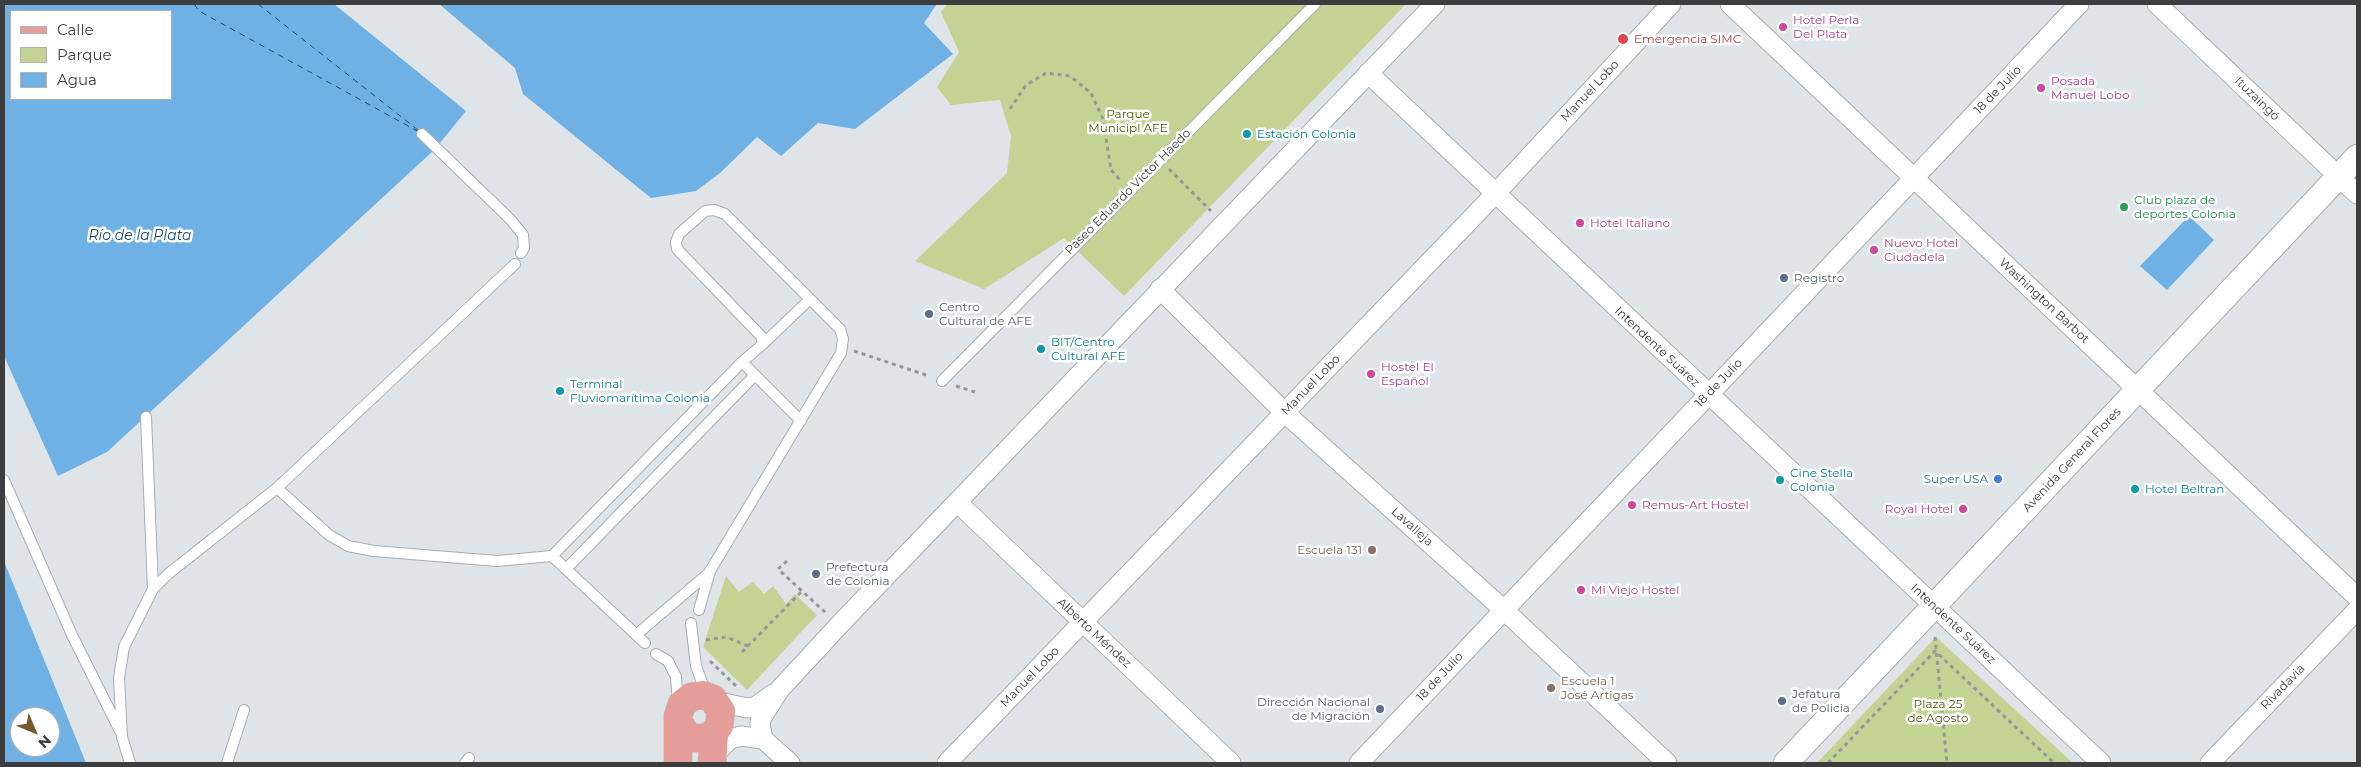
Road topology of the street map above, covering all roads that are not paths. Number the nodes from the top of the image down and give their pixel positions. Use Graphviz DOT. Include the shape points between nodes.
graph roads {
  1 [pos="1315,4"];
  2 [pos="1435,4"];
  3 [pos="1671,4"];
  4 [pos="1730,4"];
  5 [pos="2079,4"];
  6 [pos="2157,4"];
  7 [pos="1368,74"];
  8 [pos="422,134"];
  9 [pos="2357,157"];
  10 [pos="2338,177"];
  11 [pos="1914,178"];
  12 [pos="1495,194"];
  13 [pos="2357,194"];
  14 [pos="521,253"];
  15 [pos="515,264"];
  16 [pos="1160,289"];
  17 [pos="810,298"];
  18 [pos="762,344"];
  19 [pos="742,362"];
  20 [pos="755,375"];
  21 [pos="942,381"];
  22 [pos="2138,390"];
  23 [pos="1708,395"];
  24 [pos="1284,412"];
  25 [pos="146,416"];
  26 [pos="801,421"];
  27 [pos="4,480"];
  28 [pos="277,488"];
  29 [pos="957,502"];
  30 [pos="552,556"];
  31 [pos="567,568"];
  32 [pos="710,571"];
  33 [pos="153,589"];
  34 [pos="2357,597"];
  35 [pos="1934,606"];
  36 [pos="699,610"];
  37 [pos="1504,610"];
  38 [pos="2357,610"];
  39 [pos="1083,622"];
  40 [pos="691,623"];
  41 [pos="636,635"];
  42 [pos="645,643"];
  43 [pos="656,654"];
  44 [pos="780,689"];
  45 [pos="711,699"];
  46 [pos="244,710"];
  47 [pos="678,718"];
  48 [pos="122,737"];
  49 [pos="763,739"];
  50 [pos="713,751"];
  51 [pos="130,763"];
  52 [pos="227,763"];
  53 [pos="678,763"];
  54 [pos="790,763"];
  55 [pos="947,763"];
  56 [pos="1232,763"];
  57 [pos="1359,763"];
  58 [pos="1667,763"];
  59 [pos="1786,763"];
  60 [pos="2101,763"];
  61 [pos="2210,763"];
  1 -- 21 [label="lane, Paseo Eduardo Víctor Haedo"];
  2 -- 7 [label="street"];
  3 -- 12 [label="street, Manuel Lobo"];
  4 -- 11 [label="street, Washington Barbot"];
  5 -- 11 [label="street, 18 de Julio"];
  6 -- 10 [label="street, Ituzaingó"];
  7 -- 12 [label="street, Intendente Suárez"];
  7 -- 16 [label="street" via="1218,217"];
  8 -- 14 [label="lane" via="523,234"];
  9 -- 10 [label="street, Avenida General Flores"];
  10 -- 13 [label="street, Ituzaingó"];
  10 -- 22 [label="street, Avenida General Flores"];
  11 -- 22 [label="street, Washington Barbot"];
  11 -- 23 [label="street, 18 de Julio"];
  12 -- 23 [label="street, Intendente Suárez"];
  12 -- 24 [label="street, Manuel Lobo"];
  15 -- 28 [label="lane"];
  16 -- 24 [label="street, Lavalleja"];
  16 -- 29 [label="street"];
  17 -- 18 [label="lane"];
  17 -- 18 [label="lane" via="725,214 714,210 705,212 679,234 677,249 761,336"];
  17 -- 26 [label="lane" via="840,329 843,339 841,353"];
  18 -- 19 [label="lane"];
  19 -- 20 [label="lane"];
  19 -- 30 [label="lane"];
  20 -- 26 [label="lane"];
  20 -- 31 [label="lane"];
  22 -- 34 [label="street, Washington Barbot"];
  22 -- 35 [label="street, Avenida General Flores"];
  23 -- 35 [label="street, Intendente Suárez"];
  23 -- 37 [label="street, 18 de Julio"];
  24 -- 37 [label="street, Lavalleja"];
  24 -- 39 [label="street, Manuel Lobo"];
  25 -- 33 [label="lane"];
  26 -- 32 [label="lane"];
  27 -- 48 [label="lane" via="72,635"];
  28 -- 30 [label="lane" via="329,535 348,546 374,552 497,561"];
  28 -- 33 [label="lane"];
  29 -- 39 [label="street, Alberto Méndez"];
  29 -- 44 [label="street"];
  30 -- 31 [label="lane"];
  31 -- 41 [label="lane"];
  32 -- 36 [label="lane"];
  32 -- 41 [label="lane"];
  33 -- 48 [label="lane" via="124,647 119,678"];
  35 -- 59 [label="street, Avenida General Flores"];
  35 -- 60 [label="street, Intendente Suárez"];
  37 -- 57 [label="street, 18 de Julio"];
  37 -- 58 [label="street, Lavalleja"];
  38 -- 61 [label="street, Rivadavia"];
  39 -- 55 [label="street, Manuel Lobo"];
  39 -- 56 [label="street, Alberto Méndez"];
  40 -- 45 [label="lane" via="697,641 696,666"];
  41 -- 42 [label="lane"];
  43 -- 47 [label="lane" via="668,661 676,677"];
  44 -- 45 [label="street" via="755,707 742,708"];
  44 -- 49 [label="street" via="761,719"];
  45 -- 47 [label="main road" via="698,695 688,699 682,704"];
  45 -- 50 [label="main road" via="720,708 722,718"];
  46 -- 52 [label="lane"];
  47 -- 50 [label="main road" via="683,731 692,737 703,738"];
  47 -- 53 [label="main road"];
  48 -- 51 [label="lane"];
  49 -- 50 [label="street" via="741,736 730,739"];
  49 -- 54 [label="street"];
}
